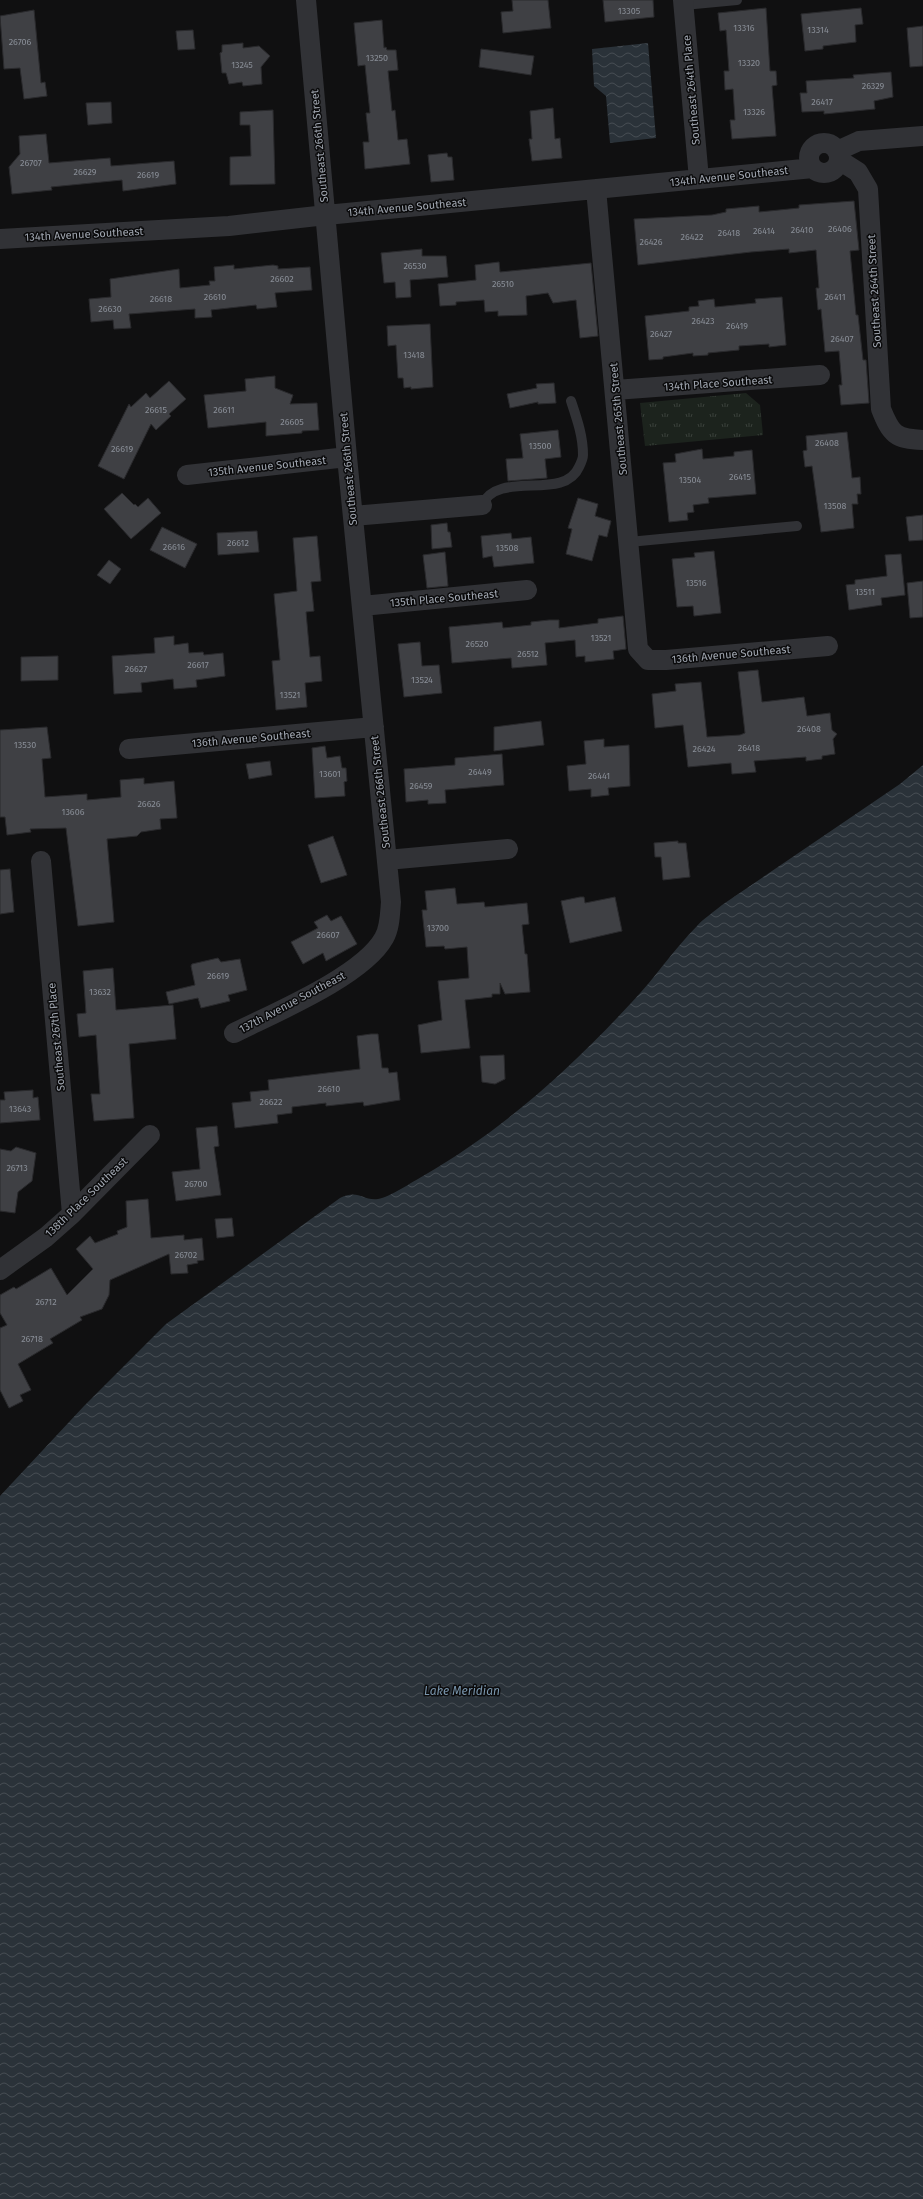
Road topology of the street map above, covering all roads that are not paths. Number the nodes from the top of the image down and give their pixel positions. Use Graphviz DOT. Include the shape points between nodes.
graph roads {
  1 [pos="306,0"];
  2 [pos="737,0"];
  3 [pos="684,3"];
  4 [pos="923,136"];
  5 [pos="838,155"];
  6 [pos="699,179"];
  7 [pos="596,189"];
  8 [pos="326,215"];
  9 [pos="0,239"];
  10 [pos="820,375"];
  11 [pos="615,390"];
  12 [pos="571,401"];
  13 [pos="923,440"];
  14 [pos="347,457"];
  15 [pos="187,475"];
  16 [pos="482,506"];
  17 [pos="353,516"];
  18 [pos="797,526"];
  19 [pos="629,542"];
  20 [pos="527,590"];
  21 [pos="362,606"];
  22 [pos="828,646"];
  23 [pos="638,649"];
  24 [pos="374,727"];
  25 [pos="129,749"];
  26 [pos="508,849"];
  27 [pos="387,860"];
  28 [pos="41,861"];
  29 [pos="385,937"];
  30 [pos="234,1033"];
  31 [pos="150,1135"];
  32 [pos="72,1214"];
  33 [pos="0,1270"];
  1 -- 8 [label="street, Southeast 266th Street"];
  2 -- 3 [label="lane"];
  3 -- 6 [label="street, Southeast 264th Place"];
  4 -- 5 [label="street, 134th Avenue Southeast" via="859,141"];
  5 -- 6 [label="street, 134th Avenue Southeast" via="835,168 831,171 822,172 814,168"];
  5 -- 13 [label="street, Southeast 264th Street" via="858,172 868,189 881,409 893,433 905,439"];
  6 -- 7 [label="street, 134th Avenue Southeast"];
  7 -- 8 [label="street, 134th Avenue Southeast"];
  7 -- 11 [label="street, Southeast 265th Street"];
  8 -- 9 [label="street, 134th Avenue Southeast" via="230,226"];
  8 -- 14 [label="street, Southeast 266th Street"];
  10 -- 11 [label="street, 134th Place Southeast"];
  11 -- 19 [label="street, Southeast 265th Street"];
  12 -- 16 [label="lane" via="581,434 583,457 577,471 570,479 559,482 505,488 492,492 485,498"];
  14 -- 15 [label="street, 135th Avenue Southeast"];
  14 -- 17 [label="street, Southeast 266th Street"];
  16 -- 17 [label="street"];
  17 -- 21 [label="street, Southeast 266th Street"];
  18 -- 19 [label="lane"];
  19 -- 23 [label="street, Southeast 265th Street"];
  20 -- 21 [label="street, 135th Place Southeast"];
  21 -- 24 [label="street, Southeast 266th Street"];
  22 -- 23 [label="street, 136th Avenue Southeast" via="666,660 648,660"];
  24 -- 25 [label="street, 136th Avenue Southeast"];
  24 -- 27 [label="street, Southeast 266th Street"];
  26 -- 27 [label="street"];
  27 -- 29 [label="street, Southeast 266th Street" via="391,902"];
  28 -- 32 [label="street, Southeast 267th Place"];
  29 -- 30 [label="street, 137th Avenue Southeast" via="371,955 351,971 327,986"];
  31 -- 32 [label="street, 138th Place Southeast"];
  32 -- 33 [label="street, 138th Place Southeast" via="46,1237"];
}
